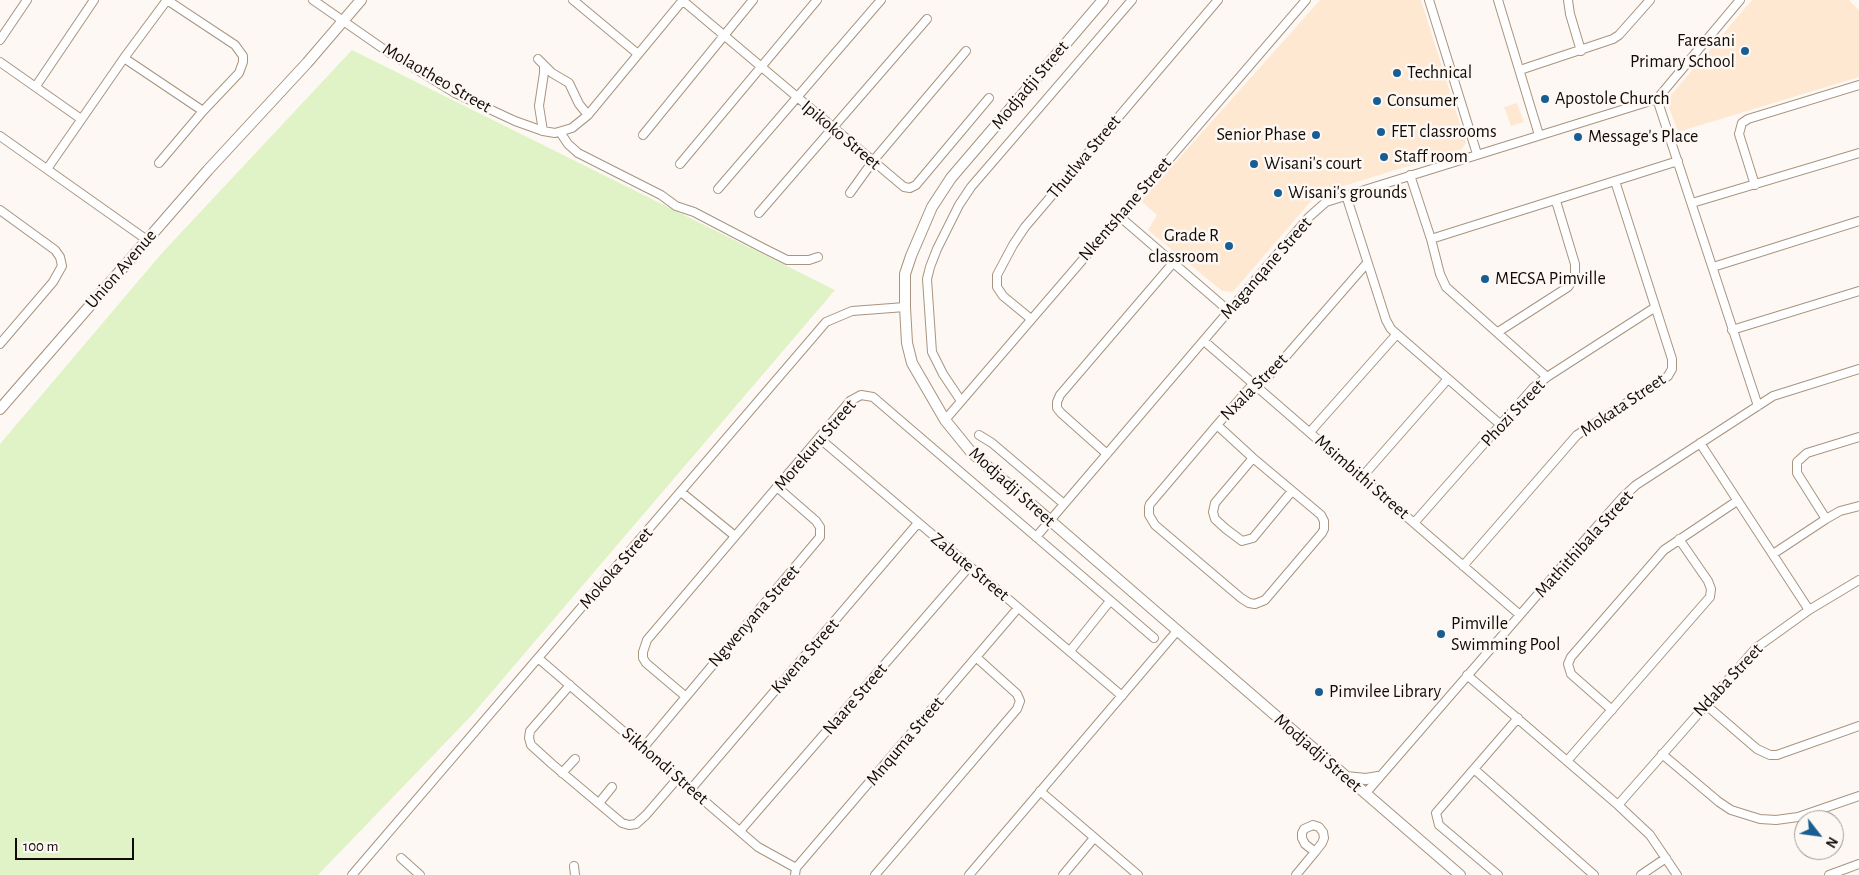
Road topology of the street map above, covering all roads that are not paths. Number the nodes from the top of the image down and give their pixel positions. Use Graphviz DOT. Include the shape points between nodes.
graph roads {
  1 [pos="27,0"];
  2 [pos="94,0"];
  3 [pos="167,0"];
  4 [pos="313,0"];
  5 [pos="353,0"];
  6 [pos="361,0"];
  7 [pos="573,0"];
  8 [pos="683,0"];
  9 [pos="753,0"];
  10 [pos="817,0"];
  11 [pos="881,0"];
  12 [pos="1103,0"];
  13 [pos="1132,0"];
  14 [pos="1218,0"];
  15 [pos="1306,0"];
  16 [pos="1429,0"];
  17 [pos="1498,0"];
  18 [pos="1568,0"];
  19 [pos="1650,0"];
  20 [pos="1740,0"];
  21 [pos="341,19"];
  22 [pos="927,19"];
  23 [pos="724,36"];
  24 [pos="0,40"];
  25 [pos="966,51"];
  26 [pos="1581,51"];
  27 [pos="638,54"];
  28 [pos="124,58"];
  29 [pos="538,59"];
  30 [pos="0,62"];
  31 [pos="544,67"];
  32 [pos="761,67"];
  33 [pos="1520,70"];
  34 [pos="1859,85"];
  35 [pos="36,86"];
  36 [pos="797,98"];
  37 [pos="989,98"];
  38 [pos="1657,99"];
  39 [pos="203,111"];
  40 [pos="588,115"];
  41 [pos="81,120"];
  42 [pos="832,127"];
  43 [pos="543,131"];
  44 [pos="560,132"];
  45 [pos="643,134"];
  46 [pos="1540,135"];
  47 [pos="0,136"];
  48 [pos="1859,153"];
  49 [pos="1478,154"];
  50 [pos="873,161"];
  51 [pos="1678,161"];
  52 [pos="159,163"];
  53 [pos="680,164"];
  54 [pos="47,169"];
  55 [pos="1410,175"];
  56 [pos="1615,181"];
  57 [pos="1755,185"];
  58 [pos="718,188"];
  59 [pos="850,193"];
  60 [pos="1346,195"];
  61 [pos="1556,201"];
  62 [pos="1692,203"];
  63 [pos="0,210"];
  64 [pos="759,213"];
  65 [pos="1119,216"];
  66 [pos="1859,221"];
  67 [pos="1431,239"];
  68 [pos="148,240"];
  69 [pos="818,257"];
  70 [pos="1173,263"];
  71 [pos="1367,263"];
  72 [pos="1712,267"];
  73 [pos="1859,291"];
  74 [pos="905,307"];
  75 [pos="1654,308"];
  76 [pos="1229,311"];
  77 [pos="1030,319"];
  78 [pos="1732,330"];
  79 [pos="1498,332"];
  80 [pos="1396,335"];
  81 [pos="1204,341"];
  82 [pos="0,344"];
  83 [pos="1859,369"];
  84 [pos="1547,377"];
  85 [pos="1447,380"];
  86 [pos="1254,383"];
  87 [pos="961,401"];
  88 [pos="1758,406"];
  89 [pos="0,409"];
  90 [pos="945,420"];
  91 [pos="1217,425"];
  92 [pos="1501,425"];
  93 [pos="1310,432"];
  94 [pos="979,435"];
  95 [pos="1859,437"];
  96 [pos="819,438"];
  97 [pos="1700,444"];
  98 [pos="1107,454"];
  99 [pos="1253,458"];
  100 [pos="1362,477"];
  101 [pos="777,487"];
  102 [pos="1292,491"];
  103 [pos="681,492"];
  104 [pos="1737,501"];
  105 [pos="1064,504"];
  106 [pos="1859,506"];
  107 [pos="1826,519"];
  108 [pos="1050,522"];
  109 [pos="918,523"];
  110 [pos="1414,523"];
  111 [pos="735,536"];
  112 [pos="1036,537"];
  113 [pos="1679,539"];
  114 [pos="1773,554"];
  115 [pos="1463,566"];
  116 [pos="969,567"];
  117 [pos="1859,580"];
  118 [pos="1110,601"];
  119 [pos="1018,608"];
  120 [pos="1809,610"];
  121 [pos="1520,615"];
  122 [pos="1178,630"];
  123 [pos="1154,638"];
  124 [pos="1070,651"];
  125 [pos="976,657"];
  126 [pos="538,658"];
  127 [pos="1468,675"];
  128 [pos="570,685"];
  129 [pos="684,696"];
  130 [pos="1122,696"];
  131 [pos="1706,705"];
  132 [pos="1612,710"];
  133 [pos="1518,718"];
  134 [pos="1859,726"];
  135 [pos="643,748"];
  136 [pos="1662,754"];
  137 [pos="574,758"];
  138 [pos="1567,761"];
  139 [pos="1474,769"];
  140 [pos="562,773"];
  141 [pos="1345,776"];
  142 [pos="1378,777"];
  143 [pos="678,778"];
  144 [pos="612,788"];
  145 [pos="691,789"];
  146 [pos="1040,791"];
  147 [pos="1365,794"];
  148 [pos="1859,796"];
  149 [pos="599,803"];
  150 [pos="1618,805"];
  151 [pos="740,831"];
  152 [pos="1094,838"];
  153 [pos="1315,852"];
  154 [pos="401,858"];
  155 [pos="1666,858"];
  156 [pos="1859,864"];
  157 [pos="574,866"];
  158 [pos="796,872"];
  159 [pos="352,875"];
  160 [pos="420,875"];
  161 [pos="575,875"];
  162 [pos="875,875"];
  163 [pos="969,875"];
  164 [pos="1063,875"];
  165 [pos="1138,875"];
  166 [pos="1296,875"];
  167 [pos="1460,875"];
  168 [pos="1498,875"];
  169 [pos="1594,875"];
  170 [pos="1641,875"];
  171 [pos="1678,875"];
  172 [pos="1829,875"];
  1 -- 24 [label="street"];
  2 -- 35 [label="street"];
  3 -- 28 [label="street"];
  3 -- 39 [label="street" via="235,46 243,56 239,72"];
  4 -- 21 [label="street, Molaotheo Street"];
  5 -- 21 [label="street, Union Avenue"];
  6 -- 21 [label="street, Union Avenue"];
  7 -- 27 [label="street"];
  8 -- 23 [label="street, Ipikoko Street"];
  8 -- 27 [label="street"];
  9 -- 23 [label="street"];
  10 -- 32 [label="street"];
  11 -- 36 [label="street"];
  12 -- 74 [label="street, Modjadji Street" via="942,191 910,256"];
  13 -- 87 [label="street" via="971,187 937,249 927,279 932,352"];
  14 -- 77 [label="street, Thutlwa Street" via="1013,245 998,276 997,287"];
  15 -- 65 [label="street, Nkentshane Street"];
  16 -- 49 [label="street"];
  17 -- 33 [label="street"];
  18 -- 26 [label="street"];
  19 -- 26 [label="street" via="1616,38"];
  20 -- 38 [label="street"];
  21 -- 43 [label="street, Molaotheo Street" via="454,93"];
  21 -- 68 [label="street, Union Avenue" via="307,63"];
  22 -- 42 [label="street"];
  23 -- 32 [label="street, Ipikoko Street"];
  23 -- 45 [label="street"];
  25 -- 50 [label="street"];
  26 -- 33 [label="street"];
  27 -- 40 [label="street"];
  28 -- 39 [label="street"];
  28 -- 41 [label="street"];
  29 -- 31 [label="street"];
  30 -- 35 [label="street"];
  31 -- 40 [label="street" via="569,83"];
  31 -- 43 [label="street" via="539,106"];
  32 -- 36 [label="street, Ipikoko Street"];
  32 -- 53 [label="street"];
  33 -- 46 [label="street"];
  34 -- 57 [label="street" via="1742,123 1739,134"];
  35 -- 41 [label="street"];
  36 -- 42 [label="street, Ipikoko Street"];
  36 -- 58 [label="street"];
  37 -- 50 [label="street, Ipikoko Street" via="913,187 904,188"];
  38 -- 46 [label="street, Maganqane Street"];
  38 -- 51 [label="street"];
  39 -- 52 [label="street"];
  40 -- 44 [label="street" via="572,128"];
  41 -- 54 [label="street"];
  42 -- 50 [label="street, Ipikoko Street"];
  42 -- 64 [label="street"];
  43 -- 44 [label="street, Molaotheo Street"];
  44 -- 69 [label="street" via="578,152 676,206 787,260"];
  46 -- 49 [label="street, Maganqane Street"];
  47 -- 54 [label="street"];
  48 -- 57 [label="street"];
  49 -- 55 [label="street, Maganqane Street"];
  50 -- 59 [label="street"];
  51 -- 56 [label="street"];
  51 -- 62 [label="street"];
  54 -- 68 [label="street"];
  55 -- 60 [label="street, Maganqane Street"];
  55 -- 67 [label="street"];
  56 -- 61 [label="street"];
  56 -- 75 [label="street, Mokata Street"];
  57 -- 62 [label="street"];
  60 -- 71 [label="street"];
  60 -- 76 [label="street, Maganqane Street" via="1326,202 1309,217"];
  61 -- 67 [label="street"];
  61 -- 79 [label="street" via="1575,264 1575,277 1568,287"];
  62 -- 72 [label="street"];
  63 -- 82 [label="street" via="55,250 62,266 53,282"];
  65 -- 70 [label="street"];
  65 -- 77 [label="street, Nkentshane Street"];
  66 -- 72 [label="street"];
  67 -- 79 [label="street" via="1446,287"];
  68 -- 89 [label="street, Union Avenue"];
  70 -- 76 [label="street"];
  70 -- 98 [label="street" via="1057,402 1061,414"];
  71 -- 80 [label="street" via="1386,320"];
  71 -- 86 [label="street, Nxala Street" via="1267,378"];
  72 -- 78 [label="street"];
  73 -- 78 [label="street"];
  74 -- 90 [label="street, Modjadji Street" via="912,363"];
  74 -- 103 [label="street, Mokoka Street" via="852,311 826,322"];
  75 -- 84 [label="street, Phozi Street"];
  75 -- 115 [label="street, Mokata Street" via="1672,361 1670,373 1577,435"];
  76 -- 81 [label="street, Maganqane Street"];
  77 -- 87 [label="street, Nkentshane Street"];
  78 -- 88 [label="street"];
  79 -- 84 [label="street"];
  80 -- 85 [label="street"];
  80 -- 93 [label="street"];
  81 -- 86 [label="street, Msimbithi Street"];
  81 -- 98 [label="street, Maganqane Street"];
  83 -- 88 [label="street, Mathithibala Street" via="1791,389"];
  84 -- 92 [label="street, Phozi Street"];
  85 -- 92 [label="street"];
  85 -- 100 [label="street"];
  86 -- 91 [label="street, Nxala Street"];
  86 -- 93 [label="street, Msimbithi Street"];
  87 -- 90 [label="street, Nkentshane Street"];
  88 -- 97 [label="street, Mathithibala Street"];
  90 -- 108 [label="street, Modjadji Street" via="971,452"];
  91 -- 99 [label="street"];
  91 -- 102 [label="street, Nxala Street" via="1150,504 1149,515 1155,525 1241,598 1255,604 1265,600 1324,529 1321,515"];
  92 -- 110 [label="street, Phozi Street"];
  93 -- 100 [label="street, Msimbithi Street"];
  94 -- 105 [label="street"];
  95 -- 107 [label="street" via="1806,453 1797,462 1797,473"];
  96 -- 101 [label="street, Morekuru Street"];
  96 -- 109 [label="street, Zabute Street"];
  96 -- 112 [label="street, Morekuru Street" via="853,399 861,394 870,396"];
  97 -- 104 [label="street"];
  97 -- 121 [label="street, Mathithibala Street" via="1622,498"];
  98 -- 105 [label="street, Maganqane Street"];
  99 -- 102 [label="street"];
  99 -- 102 [label="street" via="1213,508 1215,519 1233,536 1242,541 1253,538"];
  100 -- 110 [label="street, Msimbithi Street"];
  101 -- 111 [label="street, Morekuru Street"];
  101 -- 129 [label="street, Ngwenyana Street" via="816,521 820,537"];
  103 -- 111 [label="street"];
  103 -- 126 [label="street, Mokoka Street"];
  104 -- 113 [label="street"];
  104 -- 114 [label="street"];
  105 -- 108 [label="street, Maganqane Street"];
  106 -- 107 [label="street"];
  107 -- 114 [label="street"];
  108 -- 112 [label="street, Maganqane Street"];
  108 -- 122 [label="street, Modjadji Street"];
  109 -- 116 [label="street, Zabute Street"];
  109 -- 145 [label="street, Kwena Street"];
  110 -- 115 [label="street, Msimbithi Street"];
  111 -- 129 [label="street, Morekuru Street" via="644,645 646,663"];
  112 -- 118 [label="street, Morekuru Street"];
  113 -- 132 [label="street" via="1708,581 1710,596"];
  113 -- 132 [label="street" via="1664,550 1573,654 1568,664 1574,676"];
  114 -- 120 [label="street"];
  115 -- 121 [label="street, Msimbithi Street"];
  116 -- 119 [label="street, Zabute Street"];
  116 -- 151 [label="street, Naare Street"];
  117 -- 120 [label="street, Ndaba Street"];
  118 -- 123 [label="street, Morekuru Street"];
  118 -- 124 [label="street"];
  119 -- 124 [label="street, Zabute Street"];
  119 -- 125 [label="street, Mnquma Street"];
  120 -- 131 [label="street, Ndaba Street" via="1756,648"];
  121 -- 127 [label="street, Mathithibala Street"];
  122 -- 130 [label="street"];
  122 -- 141 [label="street, Modjadji Street"];
  124 -- 130 [label="street, Zabute Street"];
  125 -- 158 [label="street, Mnquma Street"];
  125 -- 162 [label="street" via="1017,694 1020,701 1017,709"];
  126 -- 128 [label="street, Sikhondi Street"];
  126 -- 159 [label="street, Mokoka Street"];
  127 -- 133 [label="street"];
  127 -- 142 [label="street, Mathithibala Street"];
  128 -- 135 [label="street, Sikhondi Street"];
  128 -- 140 [label="street" via="530,731 529,738 531,745"];
  129 -- 135 [label="street, Ngwenyana Street"];
  130 -- 146 [label="street"];
  131 -- 134 [label="street" via="1757,749 1770,755"];
  131 -- 136 [label="street, Ndaba Street"];
  132 -- 138 [label="street"];
  133 -- 138 [label="street"];
  133 -- 139 [label="street"];
  135 -- 143 [label="street, Sikhondi Street"];
  136 -- 148 [label="street" via="1731,810 1760,819 1782,820 1802,816"];
  136 -- 150 [label="street, Ndaba Street"];
  137 -- 140 [label="street"];
  138 -- 150 [label="street"];
  139 -- 168 [label="street" via="1437,812 1436,818 1442,827"];
  139 -- 169 [label="street"];
  140 -- 149 [label="street"];
  141 -- 142 [label="street"];
  141 -- 147 [label="street, Modjadji Street"];
  142 -- 147 [label="street, Mathithibala Street"];
  143 -- 145 [label="street, Sikhondi Street"];
  143 -- 149 [label="street" via="646,816 632,825 622,823"];
  144 -- 149 [label="street"];
  145 -- 151 [label="street, Sikhondi Street"];
  146 -- 152 [label="street"];
  146 -- 163 [label="street"];
  147 -- 167 [label="street, Modjadji Street"];
  150 -- 155 [label="street" via="1650,835"];
  151 -- 158 [label="street, Sikhondi Street"];
  152 -- 164 [label="street"];
  152 -- 165 [label="street"];
  153 -- 166 [label="street"];
  154 -- 160 [label="street"];
  155 -- 170 [label="street"];
  155 -- 171 [label="street"];
  156 -- 172 [label="street"];
  157 -- 161 [label="street"];
}
